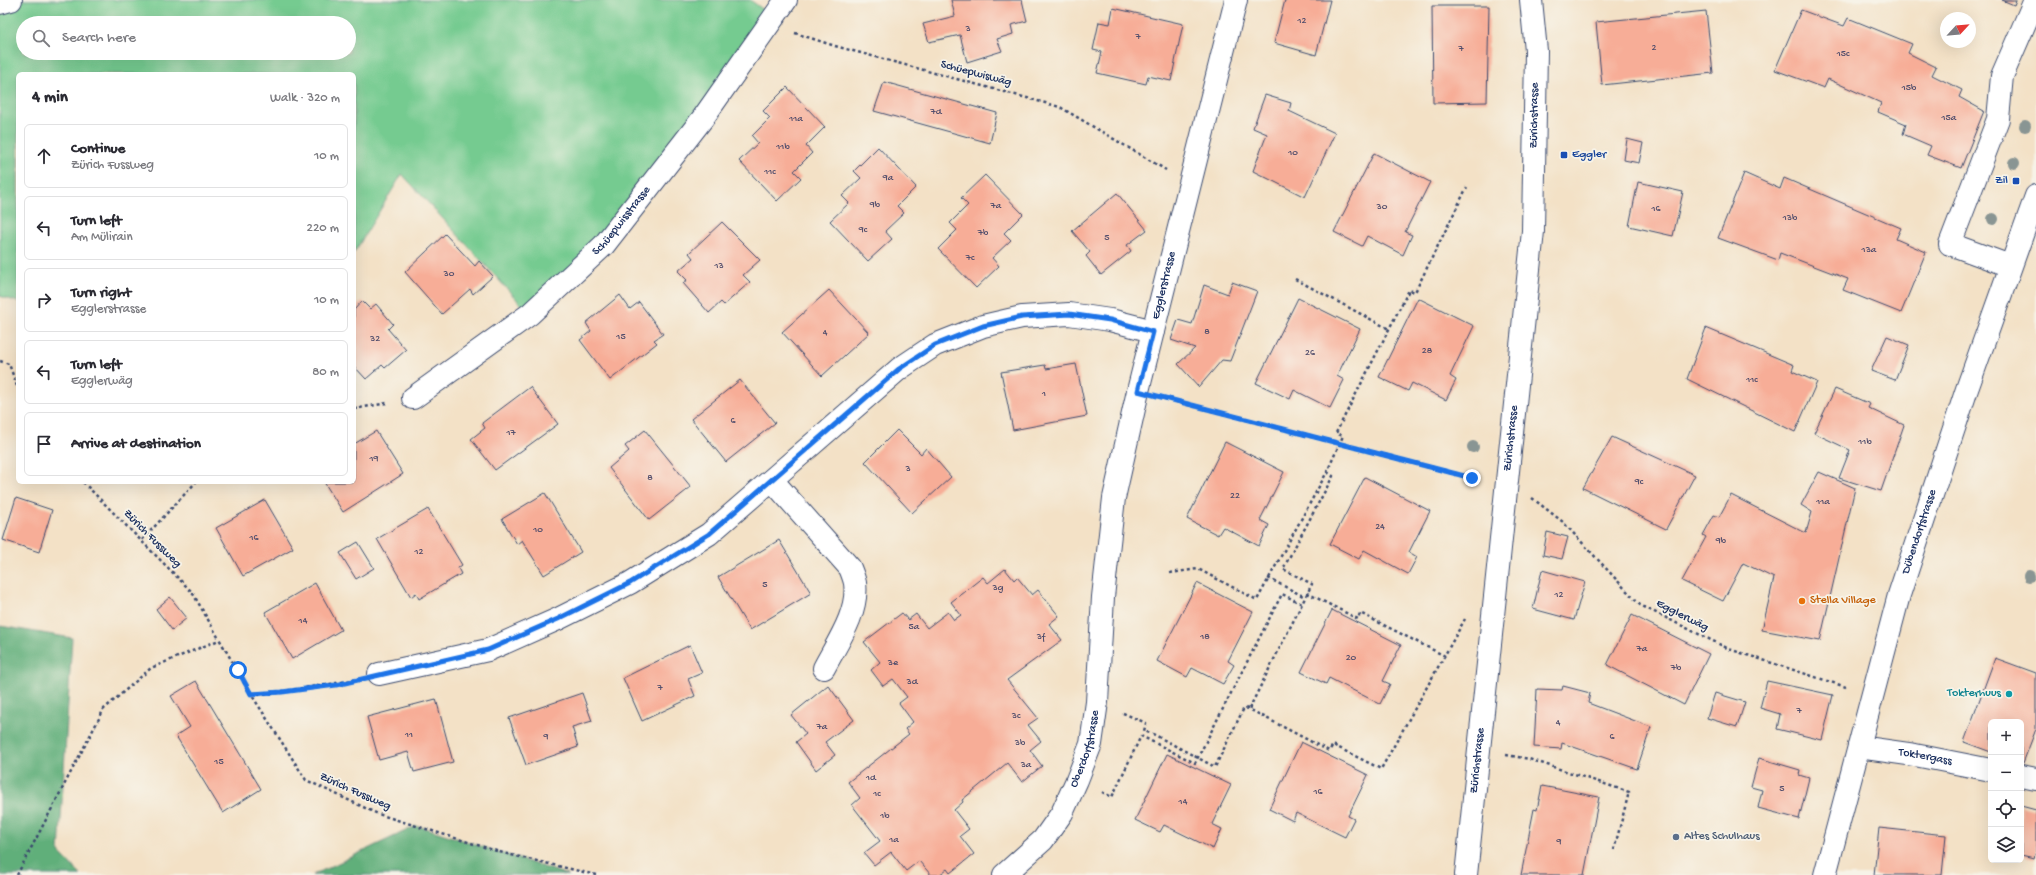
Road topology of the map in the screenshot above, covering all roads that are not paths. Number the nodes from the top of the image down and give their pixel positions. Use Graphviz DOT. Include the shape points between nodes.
graph roads {
  1 [pos="11,0"];
  2 [pos="1236,0"];
  3 [pos="1531,0"];
  4 [pos="2035,0"];
  5 [pos="0,3"];
  6 [pos="780,9"];
  7 [pos="2036,196"];
  8 [pos="2010,266"];
  9 [pos="1153,332"];
  10 [pos="413,398"];
  11 [pos="772,480"];
  12 [pos="1103,597"];
  13 [pos="824,668"];
  14 [pos="379,674"];
  15 [pos="1859,747"];
  16 [pos="1988,769"];
  17 [pos="2024,777"];
  18 [pos="2036,779"];
  19 [pos="1004,875"];
  20 [pos="1466,875"];
  21 [pos="1825,875"];
  1 -- 5 [label="street"];
  2 -- 9 [label="street, Egglerstrasse"];
  3 -- 20 [label="street, Zürichstrasse" via="1536,51 1532,231"];
  4 -- 8 [label="street" via="2002,76 1998,118 1950,244"];
  6 -- 10 [label="street, Schüepwisstrasse" via="703,118 604,245 530,314"];
  7 -- 8 [label="street, Dübendorfstrasse"];
  8 -- 15 [label="street, Dübendorfstrasse" via="1913,551"];
  9 -- 11 [label="street" via="1110,320 1069,314 1022,317 983,326 942,342 899,369"];
  9 -- 12 [label="street, Egglerstrasse" via="1114,498"];
  11 -- 13 [label="street" via="850,568 855,583 855,601 846,626"];
  11 -- 14 [label="street" via="709,534 630,583 558,619 488,650"];
  12 -- 19 [label="street, Oberdorfstrasse" via="1097,702 1091,744 1062,813 1043,840"];
  15 -- 16 [label="street, Toktergass"];
  15 -- 21 [label="street, Dübendorfstrasse"];
  17 -- 18 [label="street"];
}
